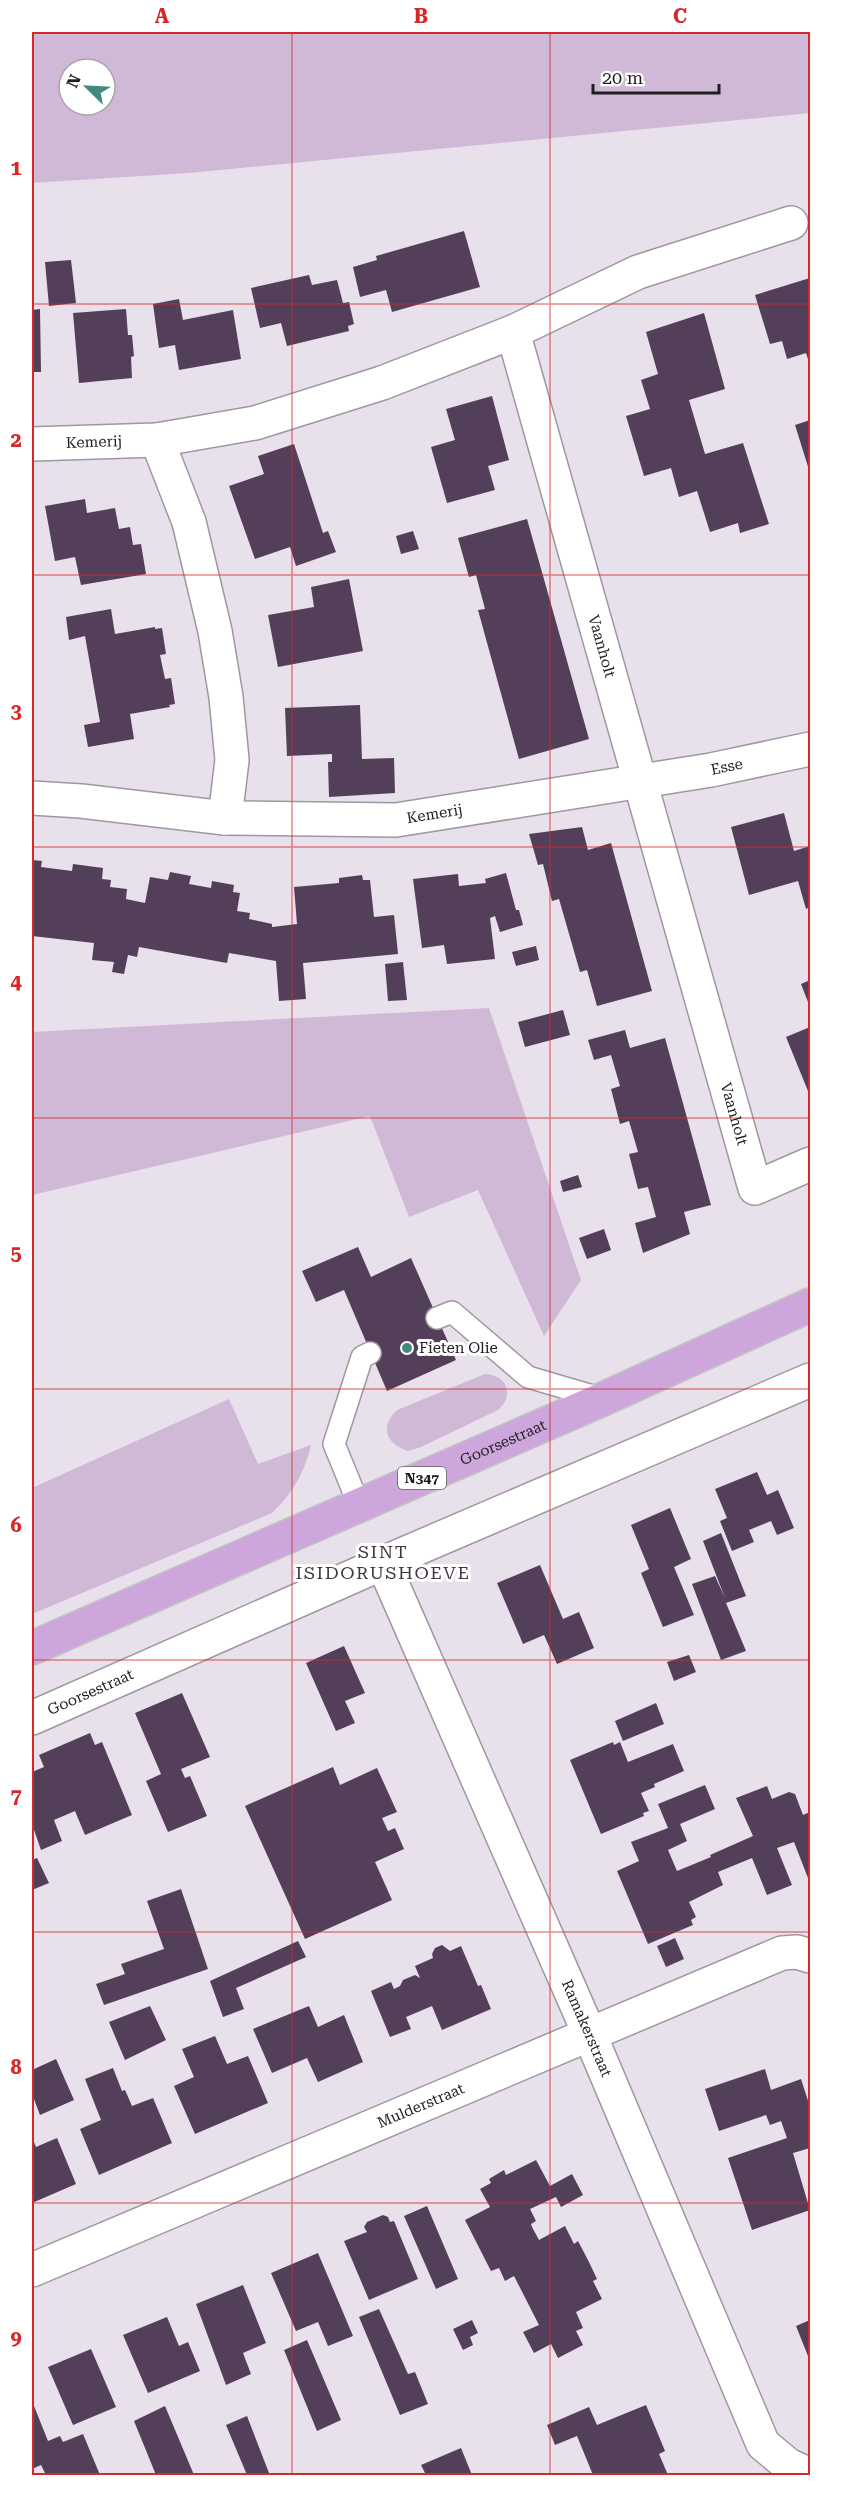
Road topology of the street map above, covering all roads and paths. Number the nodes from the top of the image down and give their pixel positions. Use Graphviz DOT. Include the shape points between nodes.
graph roads {
  1 [pos="790,223"];
  2 [pos="513,332"];
  3 [pos="157,440"];
  4 [pos="32,444"];
  5 [pos="810,749"];
  6 [pos="642,782"];
  7 [pos="32,798"];
  8 [pos="225,818"];
  9 [pos="810,1164"];
  10 [pos="810,1305"];
  11 [pos="437,1318"];
  12 [pos="370,1353"];
  13 [pos="810,1380"];
  14 [pos="603,1399"];
  15 [pos="359,1505"];
  16 [pos="383,1563"];
  17 [pos="32,1648"];
  18 [pos="32,1718"];
  19 [pos="810,1956"];
  20 [pos="589,2033"];
  21 [pos="32,2270"];
  22 [pos="810,2475"];
  1 -- 2 [label="street" via="638,272"];
  2 -- 3 [label="street, Kemerij" via="382,383 255,423"];
  2 -- 6 [label="street, Vaanholt"];
  3 -- 4 [label="street, Kemerij"];
  3 -- 8 [label="street" via="189,522 215,631 232,760"];
  5 -- 6 [label="street, Esse"];
  6 -- 8 [label="street, Kemerij" via="396,820"];
  6 -- 9 [label="street, Vaanholt" via="755,1188"];
  7 -- 8 [label="street, Kemerij"];
  10 -- 14 [label="main road, Goorsestraat / N347"];
  11 -- 14 [label="lane" via="452,1312 528,1377"];
  12 -- 15 [label="lane" via="362,1357 334,1444"];
  13 -- 16 [label="street, Goorsestraat"];
  14 -- 15 [label="main road, Goorsestraat / N347"];
  15 -- 17 [label="main road, Goorsestraat / N347"];
  16 -- 18 [label="street, Goorsestraat"];
  16 -- 20 [label="street, Ramakerstraat"];
  19 -- 20 [label="street, Mulderstraat" via="782,1953"];
  20 -- 21 [label="street, Mulderstraat"];
  20 -- 22 [label="street, Ramakerstraat" via="763,2444 788,2465"];
}
